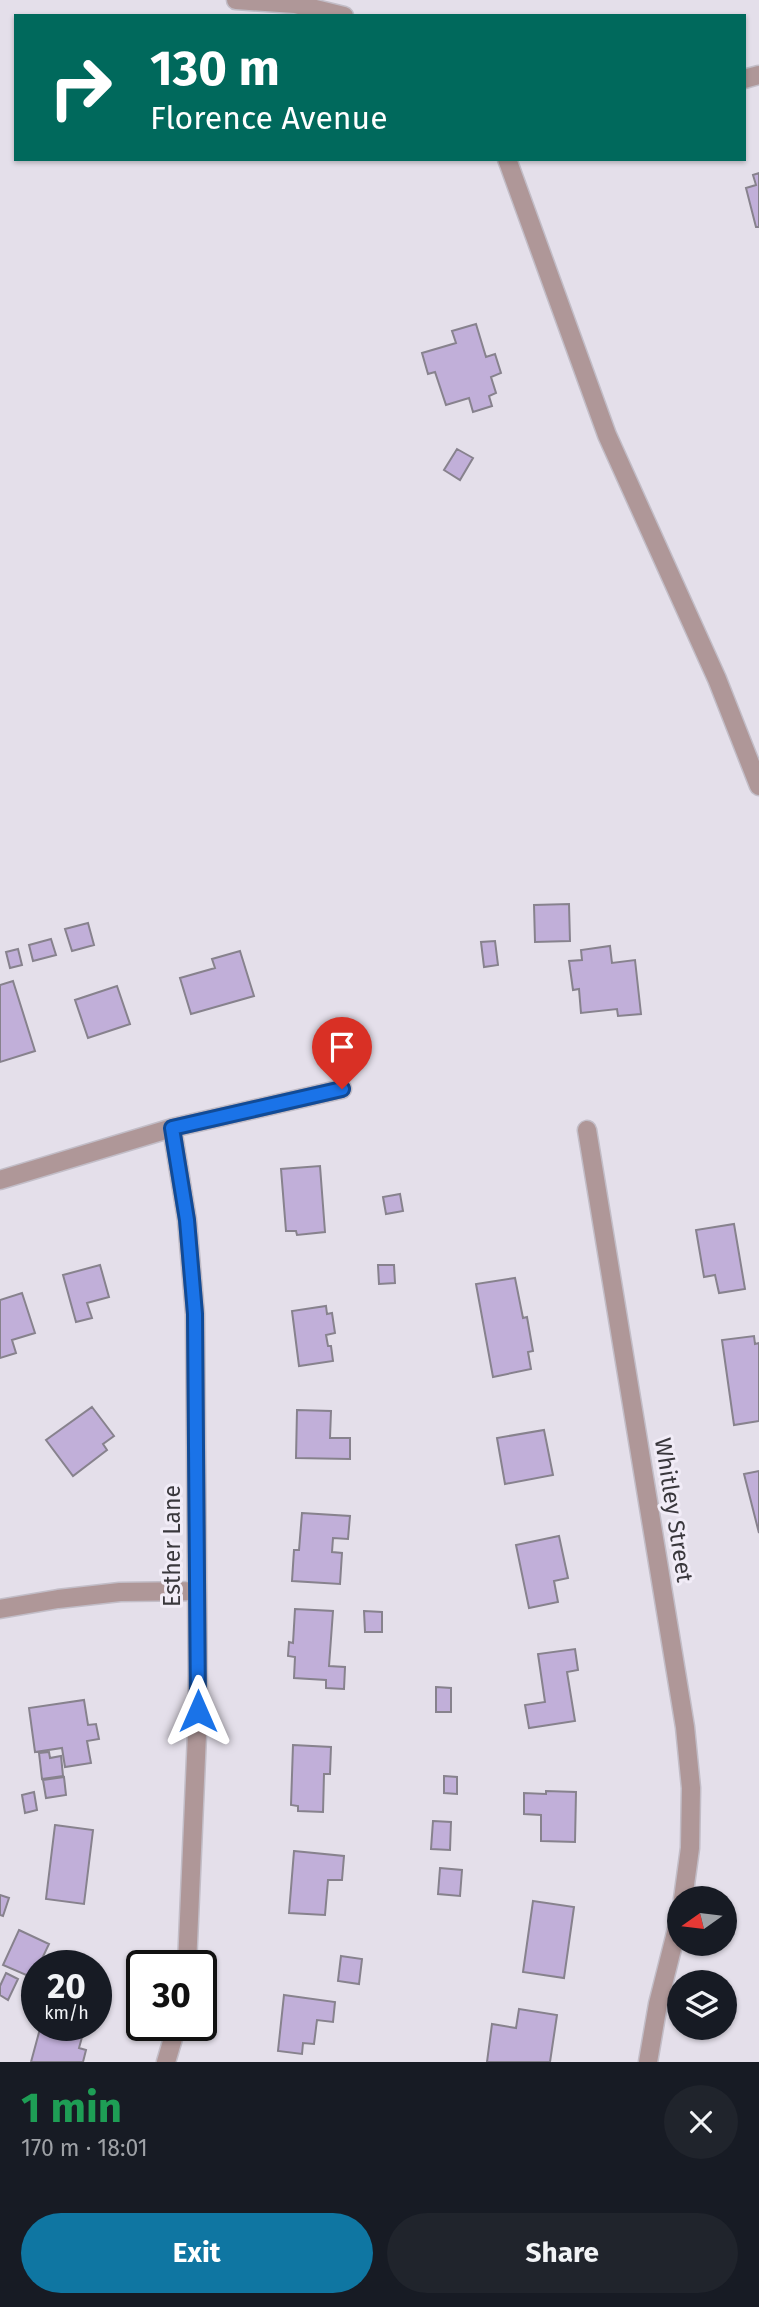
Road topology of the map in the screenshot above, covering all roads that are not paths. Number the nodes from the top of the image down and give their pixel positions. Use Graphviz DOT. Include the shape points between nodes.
graph roads {
  1 [pos="236,0"];
  2 [pos="336,14"];
  3 [pos="508,161"];
  4 [pos="759,786"];
  5 [pos="342,1089"];
  6 [pos="172,1128"];
  7 [pos="587,1130"];
  8 [pos="0,1180"];
  9 [pos="197,1591"];
  10 [pos="0,1609"];
  11 [pos="685,1886"];
  12 [pos="188,1950"];
  13 [pos="670,1956"];
  14 [pos="172,2041"];
  15 [pos="166,2062"];
  16 [pos="648,2062"];
  1 -- 2 [label="street" via="295,4"];
  3 -- 4 [label="street" via="607,435 717,680"];
  5 -- 6 [label="street"];
  6 -- 8 [label="street"];
  6 -- 9 [label="street, Esther Lane" via="187,1220 195,1314"];
  7 -- 11 [label="street, Whitley Street" via="685,1727 691,1787"];
  9 -- 10 [label="street" via="120,1592"];
  9 -- 12 [label="street, Esther Lane" via="198,1711"];
  13 -- 16 [label="street"];
  14 -- 15 [label="street"];
}
